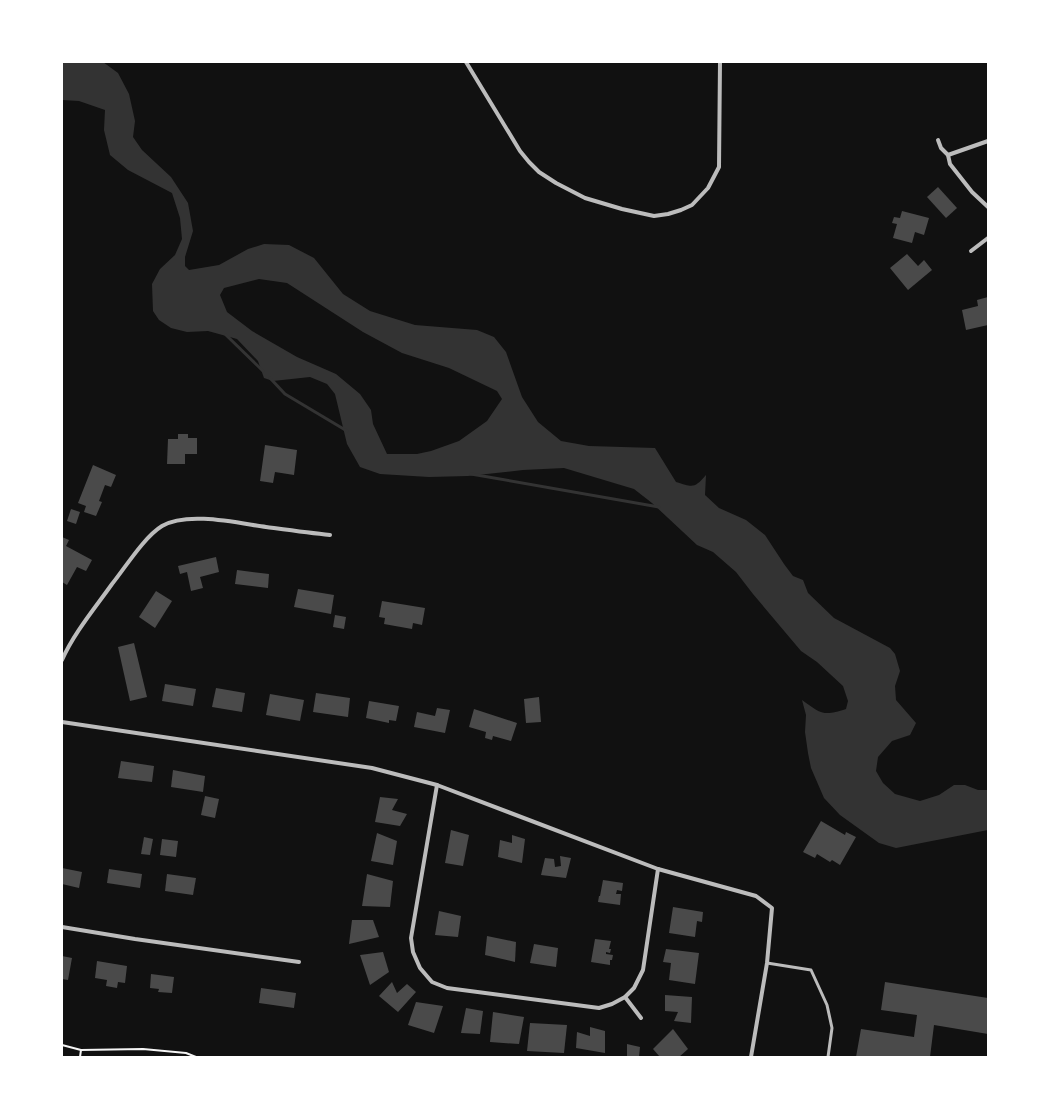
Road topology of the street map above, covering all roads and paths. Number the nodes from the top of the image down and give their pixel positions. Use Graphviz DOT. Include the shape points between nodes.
graph roads {
  1 [pos="466,62"];
  2 [pos="720,62"];
  3 [pos="938,140"];
  4 [pos="988,141"];
  5 [pos="948,155"];
  6 [pos="988,207"];
  7 [pos="988,238"];
  8 [pos="971,251"];
  9 [pos="330,536"];
  10 [pos="62,660"];
  11 [pos="62,722"];
  12 [pos="437,784"];
  13 [pos="658,869"];
  14 [pos="62,927"];
  15 [pos="299,962"];
  16 [pos="767,963"];
  17 [pos="625,997"];
  18 [pos="641,1018"];
  19 [pos="62,1045"];
  20 [pos="81,1050"];
  21 [pos="80,1057"];
  22 [pos="196,1057"];
  23 [pos="751,1057"];
  24 [pos="828,1057"];
  1 -- 2 [label="street" via="520,151 539,172 585,198 654,216 674,212 692,204 708,188 719,167"];
  3 -- 5 [label="street"];
  4 -- 5 [label="street"];
  5 -- 6 [label="street" via="950,164 972,192"];
  7 -- 8 [label="street"];
  9 -- 10 [label="street" via="210,520 189,519 170,522 140,547 83,625"];
  11 -- 12 [label="street" via="372,768"];
  12 -- 13 [label="street"];
  12 -- 17 [label="street" via="411,938 413,952 420,968 432,982 447,988 599,1008"];
  13 -- 16 [label="street" via="756,896 772,908"];
  13 -- 17 [label="street" via="643,970 634,988"];
  14 -- 15 [label="street"];
  16 -- 23 [label="street"];
  16 -- 24 [label="lane" via="811,970 827,1005 832,1028"];
  17 -- 18 [label="street"];
  19 -- 20 [label="path"];
  20 -- 21 [label="path"];
  20 -- 22 [label="path" via="143,1049 186,1053"];
}
